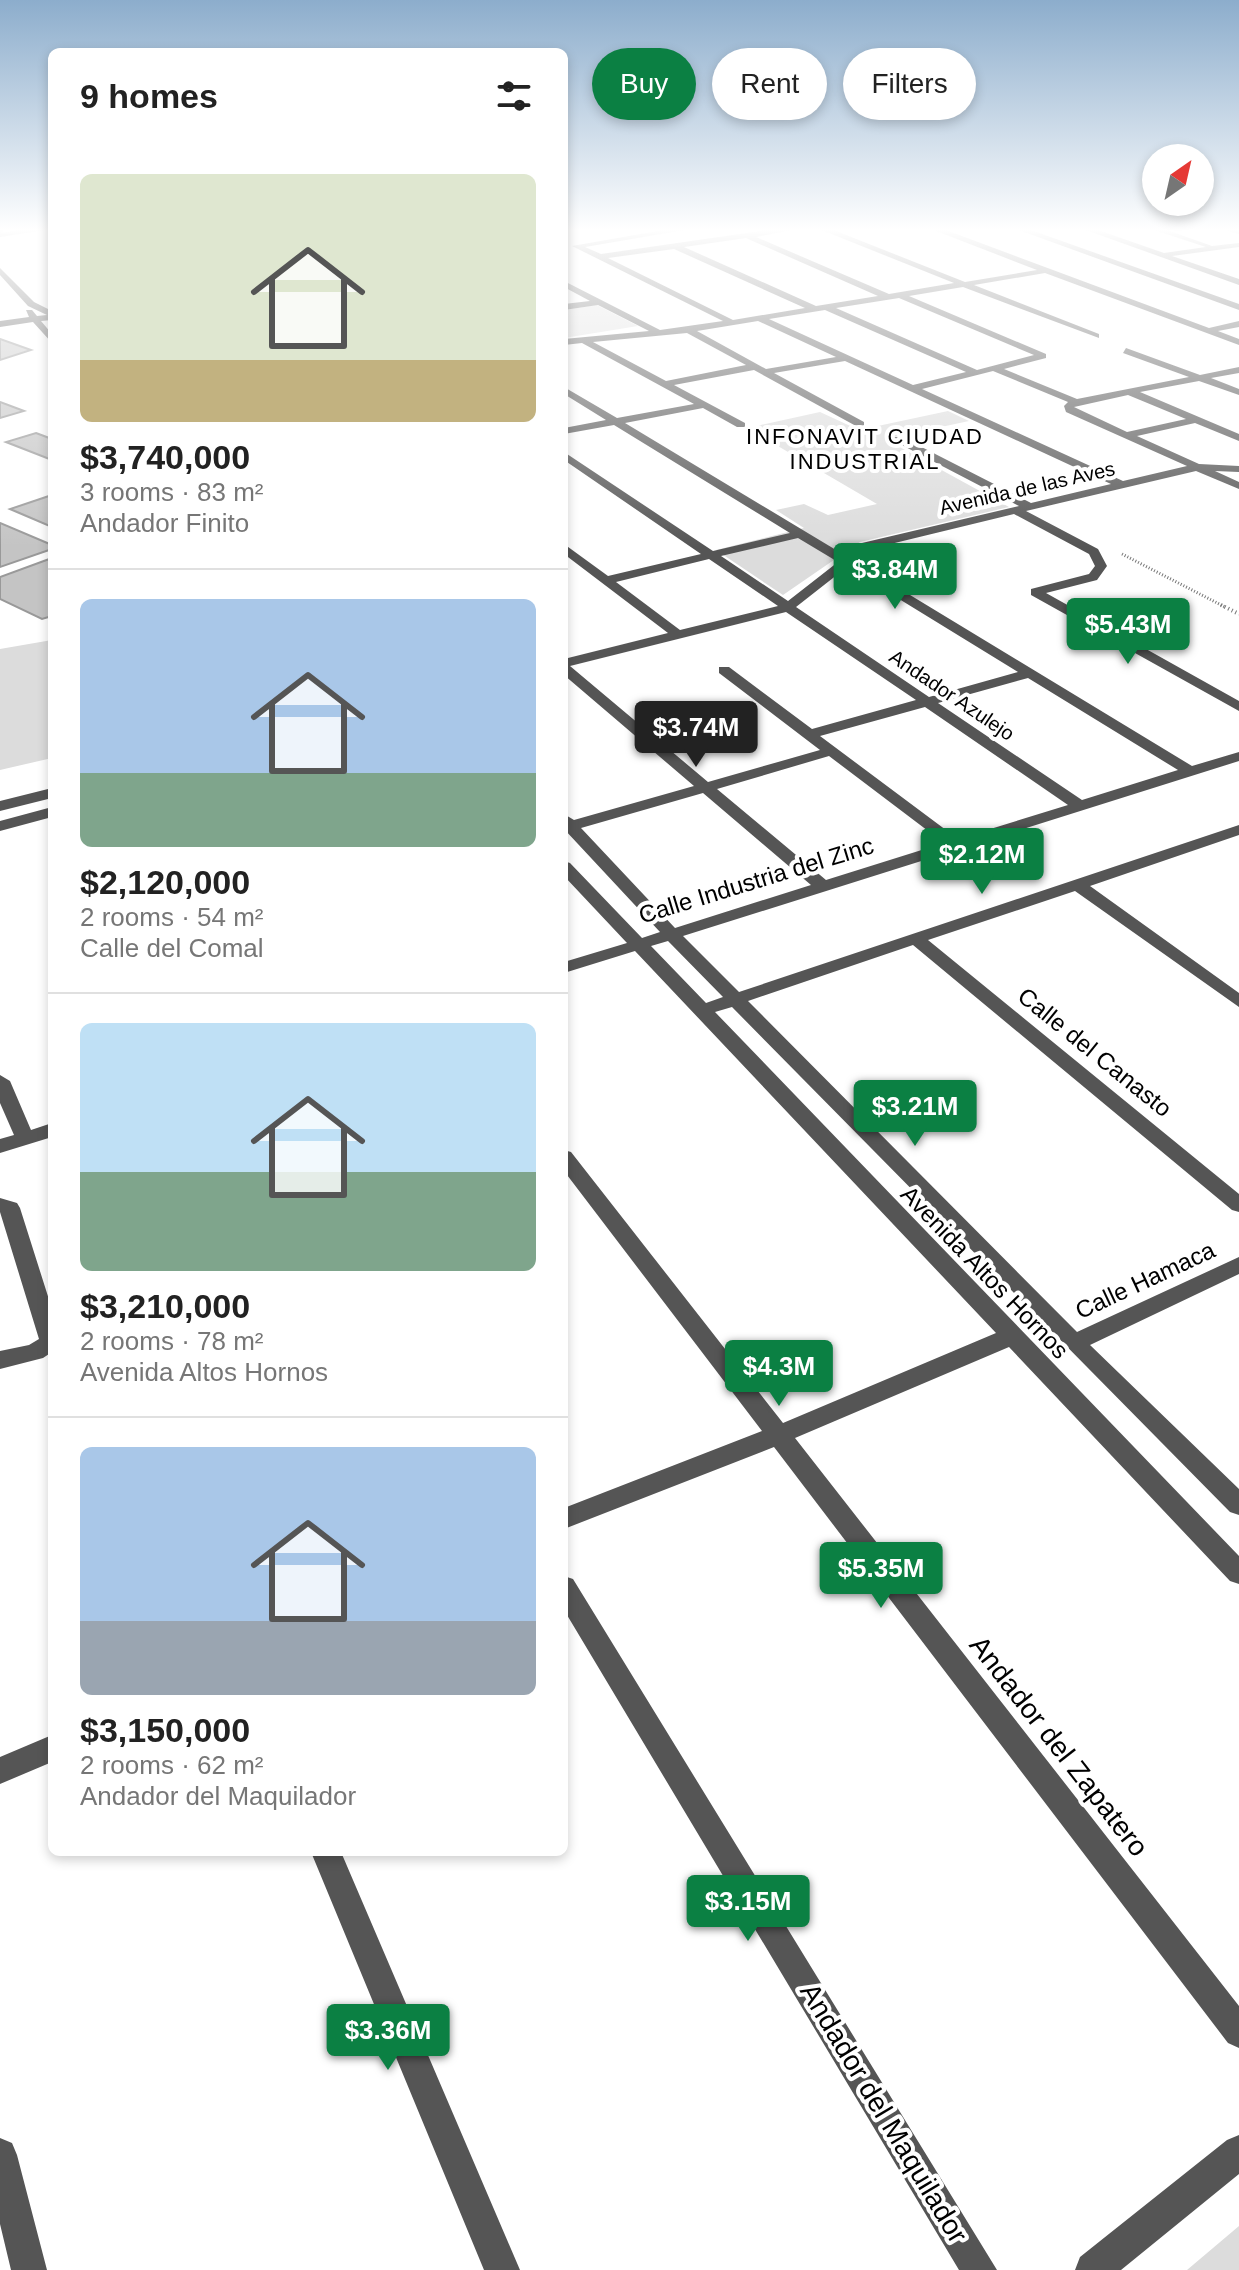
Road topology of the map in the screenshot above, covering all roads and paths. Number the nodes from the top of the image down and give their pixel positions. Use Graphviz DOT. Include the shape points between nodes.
graph roads {
  1 [pos="624,335"];
  2 [pos="697,335"];
  3 [pos="796,335"];
  4 [pos="890,335"];
  5 [pos="994,335"];
  6 [pos="1093,335"];
  7 [pos="1218,335"];
  8 [pos="1096,336"];
  9 [pos="583,340"];
  10 [pos="568,342"];
  11 [pos="1239,342"];
  12 [pos="1126,351"];
  13 [pos="846,358"];
  14 [pos="994,368"];
  15 [pos="758,369"];
  16 [pos="1239,370"];
  17 [pos="974,372"];
  18 [pos="1200,378"];
  19 [pos="663,384"];
  20 [pos="910,389"];
  21 [pos="568,392"];
  22 [pos="1130,392"];
  23 [pos="1239,392"];
  24 [pos="1076,402"];
  25 [pos="705,405"];
  26 [pos="1196,420"];
  27 [pos="619,421"];
  28 [pos="860,424"];
  29 [pos="1239,424"];
  30 [pos="741,425"];
  31 [pos="1217,429"];
  32 [pos="568,430"];
  33 [pos="1127,435"];
  34 [pos="1239,438"];
  35 [pos="898,439"];
  36 [pos="568,458"];
  37 [pos="1198,467"];
  38 [pos="1239,469"];
  39 [pos="1124,486"];
  40 [pos="1239,486"];
  41 [pos="1032,508"];
  42 [pos="1017,511"];
  43 [pos="803,533"];
  44 [pos="1113,549"];
  45 [pos="568,551"];
  46 [pos="713,556"];
  47 [pos="846,560"];
  48 [pos="607,580"];
  49 [pos="787,608"];
  50 [pos="1239,614"];
  51 [pos="678,635"];
  52 [pos="568,664"];
  53 [pos="568,668"];
  54 [pos="724,670"];
  55 [pos="1031,673"];
  56 [pos="928,702"];
  57 [pos="1239,707"];
  58 [pos="810,734"];
  59 [pos="832,751"];
  60 [pos="1239,756"];
  61 [pos="1190,771"];
  62 [pos="706,786"];
  63 [pos="48,794"];
  64 [pos="0,806"];
  65 [pos="1080,806"];
  66 [pos="48,813"];
  67 [pos="568,822"];
  68 [pos="568,823"];
  69 [pos="0,826"];
  70 [pos="1239,830"];
  71 [pos="1220,837"];
  72 [pos="956,845"];
  73 [pos="1239,849"];
  74 [pos="568,870"];
  75 [pos="1078,885"];
  76 [pos="824,887"];
  77 [pos="672,935"];
  78 [pos="917,940"];
  79 [pos="639,944"];
  80 [pos="568,967"];
  81 [pos="737,999"];
  82 [pos="1239,1002"];
  83 [pos="701,1011"];
  84 [pos="0,1081"];
  85 [pos="48,1131"];
  86 [pos="25,1138"];
  87 [pos="0,1146"];
  88 [pos="568,1162"];
  89 [pos="0,1205"];
  90 [pos="1239,1205"];
  91 [pos="1239,1265"];
  92 [pos="48,1332"];
  93 [pos="1010,1337"];
  94 [pos="1074,1343"];
  95 [pos="48,1344"];
  96 [pos="0,1360"];
  97 [pos="778,1435"];
  98 [pos="1239,1505"];
  99 [pos="568,1517"];
  100 [pos="1239,1573"];
  101 [pos="568,1594"];
  102 [pos="48,1750"];
  103 [pos="0,1771"];
  104 [pos="328,1856"];
  105 [pos="1239,2032"];
  106 [pos="1239,2152"];
  107 [pos="0,2155"];
  108 [pos="29,2270"];
  109 [pos="502,2270"];
  110 [pos="979,2270"];
  111 [pos="1093,2270"];
  1 -- 9 [label="street"];
  2 -- 15 [label="street"];
  3 -- 13 [label="street"];
  4 -- 17 [label="street"];
  5 -- 14 [label="street" via="1043,356"];
  6 -- 8 [label="street"];
  7 -- 11 [label="street"];
  9 -- 10 [label="street"];
  9 -- 19 [label="street"];
  12 -- 18 [label="street"];
  13 -- 15 [label="street"];
  13 -- 20 [label="street"];
  14 -- 17 [label="street"];
  14 -- 24 [label="street"];
  15 -- 19 [label="street"];
  15 -- 28 [label="street"];
  16 -- 18 [label="street"];
  17 -- 20 [label="street"];
  18 -- 22 [label="street"];
  18 -- 23 [label="street"];
  19 -- 25 [label="street"];
  20 -- 39 [label="street"];
  21 -- 27 [label="street"];
  22 -- 24 [label="street"];
  22 -- 26 [label="street"];
  24 -- 33 [label="street" via="1070,410"];
  25 -- 27 [label="street"];
  25 -- 30 [label="street"];
  26 -- 31 [label="street"];
  26 -- 33 [label="street"];
  27 -- 32 [label="street"];
  27 -- 43 [label="street"];
  29 -- 31 [label="street"];
  31 -- 34 [label="street"];
  33 -- 37 [label="street"];
  35 -- 41 [label="street"];
  36 -- 46 [label="street, Andador Azulejo"];
  37 -- 38 [label="street, Avenida de las Aves"];
  37 -- 39 [label="street, Avenida de las Aves"];
  37 -- 40 [label="street"];
  39 -- 41 [label="street, Avenida de las Aves"];
  41 -- 42 [label="street, Avenida de las Aves"];
  42 -- 47 [label="street, Avenida de las Aves" via="866,546"];
  42 -- 57 [label="street" via="1094,552 1101,566 1093,577 1035,592"];
  43 -- 46 [label="street"];
  43 -- 47 [label="street"];
  44 -- 50 [label="path"];
  45 -- 48 [label="street"];
  46 -- 48 [label="street"];
  46 -- 49 [label="street, Andador Azulejo"];
  47 -- 49 [label="street, Avenida de las Aves"];
  47 -- 55 [label="street"];
  48 -- 51 [label="street"];
  49 -- 51 [label="street, Avenida de las Aves"];
  49 -- 56 [label="street, Andador Azulejo"];
  51 -- 52 [label="street, Avenida de las Aves"];
  53 -- 62 [label="street"];
  54 -- 58 [label="street"];
  55 -- 56 [label="street"];
  55 -- 61 [label="street"];
  56 -- 58 [label="street"];
  56 -- 65 [label="street, Andador Azulejo"];
  58 -- 59 [label="street"];
  59 -- 62 [label="street"];
  59 -- 72 [label="street"];
  60 -- 61 [label="street, Calle Industria del Zinc"];
  61 -- 65 [label="street, Calle Industria del Zinc"];
  62 -- 67 [label="street"];
  62 -- 76 [label="street"];
  63 -- 64 [label="street"];
  65 -- 72 [label="street, Calle Industria del Zinc"];
  66 -- 69 [label="street"];
  68 -- 77 [label="street, Avenida Altos Hornos"];
  70 -- 71 [label="street"];
  71 -- 73 [label="street"];
  71 -- 75 [label="street"];
  72 -- 76 [label="street, Calle Industria del Zinc"];
  74 -- 79 [label="street, Avenida Altos Hornos"];
  75 -- 78 [label="street"];
  75 -- 82 [label="street"];
  76 -- 77 [label="street, Calle Industria del Zinc"];
  77 -- 79 [label="street, Calle Industria del Zinc"];
  77 -- 81 [label="street, Avenida Altos Hornos"];
  78 -- 81 [label="street"];
  78 -- 90 [label="street, Calle del Canasto"];
  79 -- 80 [label="street, Calle Industria del Zinc"];
  79 -- 83 [label="street, Avenida Altos Hornos"];
  81 -- 83 [label="street"];
  81 -- 94 [label="street, Avenida Altos Hornos"];
  83 -- 93 [label="street, Avenida Altos Hornos"];
  84 -- 86 [label="street"];
  85 -- 86 [label="street"];
  86 -- 87 [label="street"];
  88 -- 97 [label="street, Andador del Zapatero"];
  89 -- 92 [label="street" via="10,1208"];
  91 -- 94 [label="street, Calle Hamaca"];
  93 -- 97 [label="street"];
  93 -- 100 [label="street, Avenida Altos Hornos"];
  94 -- 98 [label="street, Avenida Altos Hornos"];
  95 -- 96 [label="street"];
  97 -- 99 [label="street"];
  97 -- 105 [label="street, Andador del Zapatero"];
  101 -- 110 [label="street, Andador del Maquilador"];
  102 -- 103 [label="street"];
  104 -- 109 [label="street"];
  106 -- 111 [label="street"];
  107 -- 108 [label="street"];
}
